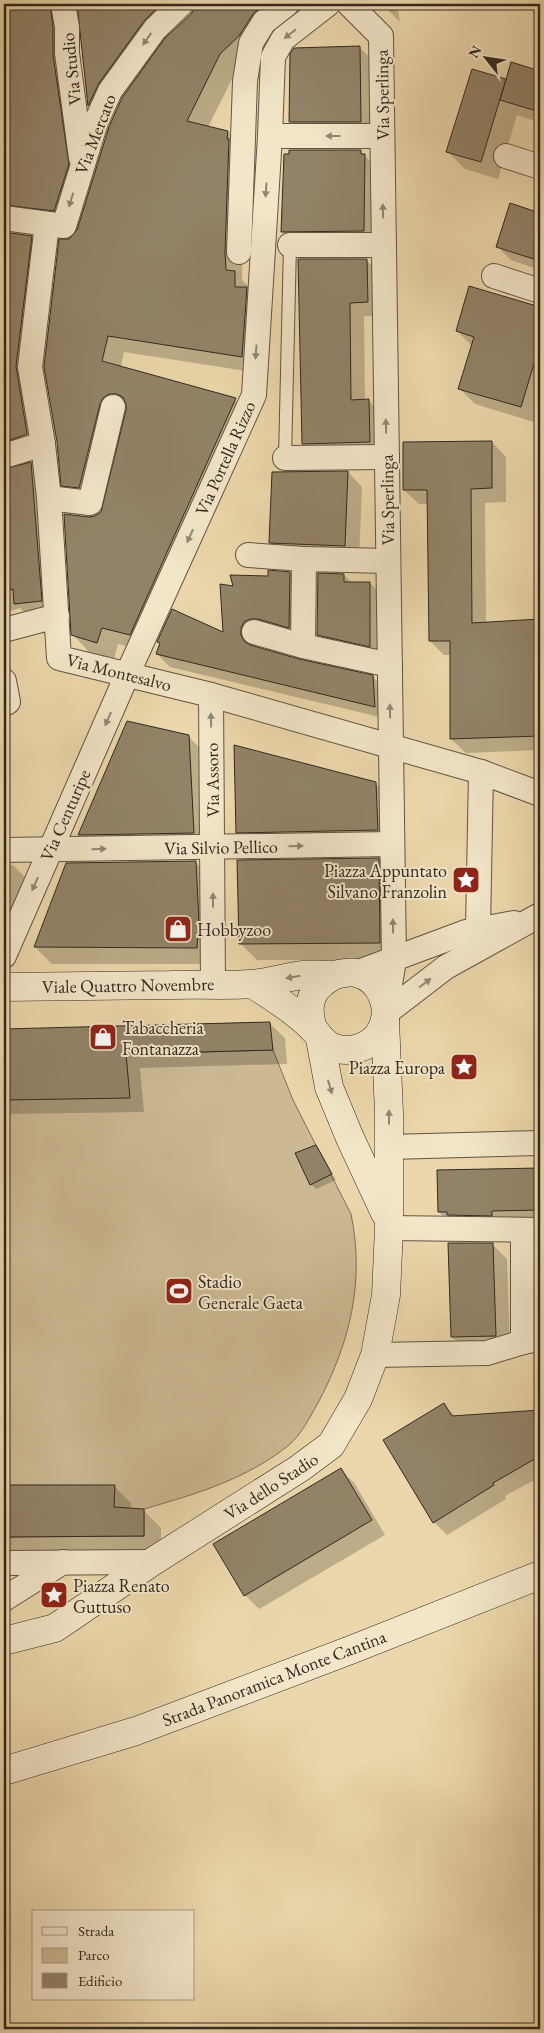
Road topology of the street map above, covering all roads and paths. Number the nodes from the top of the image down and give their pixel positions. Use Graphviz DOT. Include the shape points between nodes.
graph roads {
  1 [pos="63,4"];
  2 [pos="181,4"];
  3 [pos="287,4"];
  4 [pos="328,4"];
  5 [pos="349,4"];
  6 [pos="270,136"];
  7 [pos="382,136"];
  8 [pos="506,156"];
  9 [pos="82,164"];
  10 [pos="540,167"];
  11 [pos="4,218"];
  12 [pos="47,224"];
  13 [pos="290,245"];
  14 [pos="384,245"];
  15 [pos="239,252"];
  16 [pos="494,276"];
  17 [pos="540,291"];
  18 [pos="113,407"];
  19 [pos="43,444"];
  20 [pos="4,456"];
  21 [pos="387,457"];
  22 [pos="285,458"];
  23 [pos="49,498"];
  24 [pos="248,556"];
  25 [pos="304,559"];
  26 [pos="388,561"];
  27 [pos="56,616"];
  28 [pos="4,630"];
  29 [pos="254,632"];
  30 [pos="303,646"];
  31 [pos="390,665"];
  32 [pos="127,675"];
  33 [pos="4,682"];
  34 [pos="211,695"];
  35 [pos="4,704"];
  36 [pos="391,746"];
  37 [pos="481,772"];
  38 [pos="540,794"];
  39 [pos="392,844"];
  40 [pos="212,847"];
  41 [pos="50,849"];
  42 [pos="4,850"];
  43 [pos="534,918"];
  44 [pos="478,929"];
  45 [pos="4,956"];
  46 [pos="394,960"];
  47 [pos="346,974"];
  48 [pos="213,984"];
  49 [pos="252,984"];
  50 [pos="4,987"];
  51 [pos="386,1014"];
  52 [pos="317,1034"];
  53 [pos="540,1143"];
  54 [pos="389,1147"];
  55 [pos="389,1223"];
  56 [pos="532,1230"];
  57 [pos="532,1341"];
  58 [pos="376,1355"];
  59 [pos="63,1562"];
  60 [pos="152,1562"];
  61 [pos="4,1563"];
  62 [pos="540,1575"];
  63 [pos="4,1599"];
  64 [pos="4,1640"];
  65 [pos="4,1771"];
  1 -- 9 [label="street, Via Studio"];
  2 -- 9 [label="street, Via Mercato, one-way" via="155,28 110,91"];
  3 -- 15 [label="street" via="264,22 251,43 245,81"];
  4 -- 6 [label="street, Via Portella Rizzo, one-way" via="283,39 273,57"];
  5 -- 7 [label="street, Via Sperlinga" via="381,36"];
  7 -- 6 [label="street, one-way"];
  6 -- 32 [label="street, Via Portella Rizzo, one-way" via="254,395"];
  14 -- 7 [label="street, Via Sperlinga, one-way"];
  8 -- 10 [label="street"];
  9 -- 12 [label="street, Via Mercato, one-way" via="64,226"];
  11 -- 12 [label="street, Via Mercato"];
  12 -- 19 [label="street, Via Montesalvo" via="30,367"];
  13 -- 14 [label="street"];
  13 -- 22 [label="lane"];
  21 -- 14 [label="street, Via Sperlinga, one-way"];
  16 -- 17 [label="street"];
  18 -- 23 [label="street" via="90,503"];
  19 -- 20 [label="street"];
  19 -- 23 [label="street, Via Montesalvo"];
  21 -- 22 [label="street"];
  21 -- 26 [label="street, Via Sperlinga"];
  23 -- 27 [label="street, Via Montesalvo"];
  24 -- 25 [label="street"];
  25 -- 26 [label="street"];
  25 -- 30 [label="street"];
  26 -- 31 [label="street, Via Sperlinga"];
  27 -- 28 [label="street"];
  27 -- 32 [label="street, Via Montesalvo" via="59,658"];
  29 -- 30 [label="street"];
  30 -- 31 [label="street"];
  36 -- 31 [label="street, Via Sperlinga, one-way"];
  32 -- 34 [label="street, Via Montesalvo"];
  32 -- 41 [label="street, Via Centuripe, one-way"];
  33 -- 35 [label="street" via="8,702"];
  34 -- 36 [label="street, Via Montesalvo"];
  40 -- 34 [label="street, Via Assoro, one-way"];
  36 -- 37 [label="street, Via Montesalvo"];
  36 -- 39 [label="street, Via Sperlinga"];
  37 -- 38 [label="street, Via Montesalvo"];
  37 -- 44 [label="street"];
  40 -- 39 [label="street, Via Silvio Pellico, one-way"];
  46 -- 39 [label="street, Via Sperlinga, one-way"];
  41 -- 40 [label="street, Via Silvio Pellico, one-way"];
  48 -- 40 [label="street, Via Assoro, one-way"];
  41 -- 42 [label="street, Via Silvio Pellico"];
  41 -- 45 [label="street, Via Centuripe, one-way"];
  43 -- 44 [label="street"];
  51 -- 43 [label="street, one-way" via="446,968"];
  44 -- 46 [label="street"];
  46 -- 47 [label="street"];
  46 -- 51 [label="street, Via Sperlinga"];
  47 -- 49 [label="street, Viale Quattro Novembre, one-way" via="304,975"];
  47 -- 51 [label="street" via="368,978 377,986"];
  47 -- 52 [label="street" via="323,981 309,1003 309,1016"];
  48 -- 49 [label="street, Viale Quattro Novembre"];
  48 -- 50 [label="street, Viale Quattro Novembre"];
  49 -- 52 [label="street" via="272,996"];
  51 -- 52 [label="street" via="379,1034 358,1049 332,1047"];
  54 -- 51 [label="street, Via dello Stadio, one-way"];
  52 -- 55 [label="street, one-way" via="329,1087"];
  53 -- 54 [label="street"];
  54 -- 55 [label="street, Via dello Stadio"];
  55 -- 56 [label="street"];
  55 -- 58 [label="street, Via dello Stadio" via="386,1295"];
  56 -- 57 [label="street"];
  57 -- 58 [label="street" via="487,1353"];
  58 -- 60 [label="street, Via dello Stadio" via="358,1399 331,1445"];
  59 -- 60 [label="street"];
  59 -- 61 [label="street"];
  59 -- 63 [label="street"];
  60 -- 64 [label="street, Via dello Stadio" via="55,1628"];
  62 -- 65 [label="street, Strada Panoramica Monte Cantina" via="136,1731"];
}
